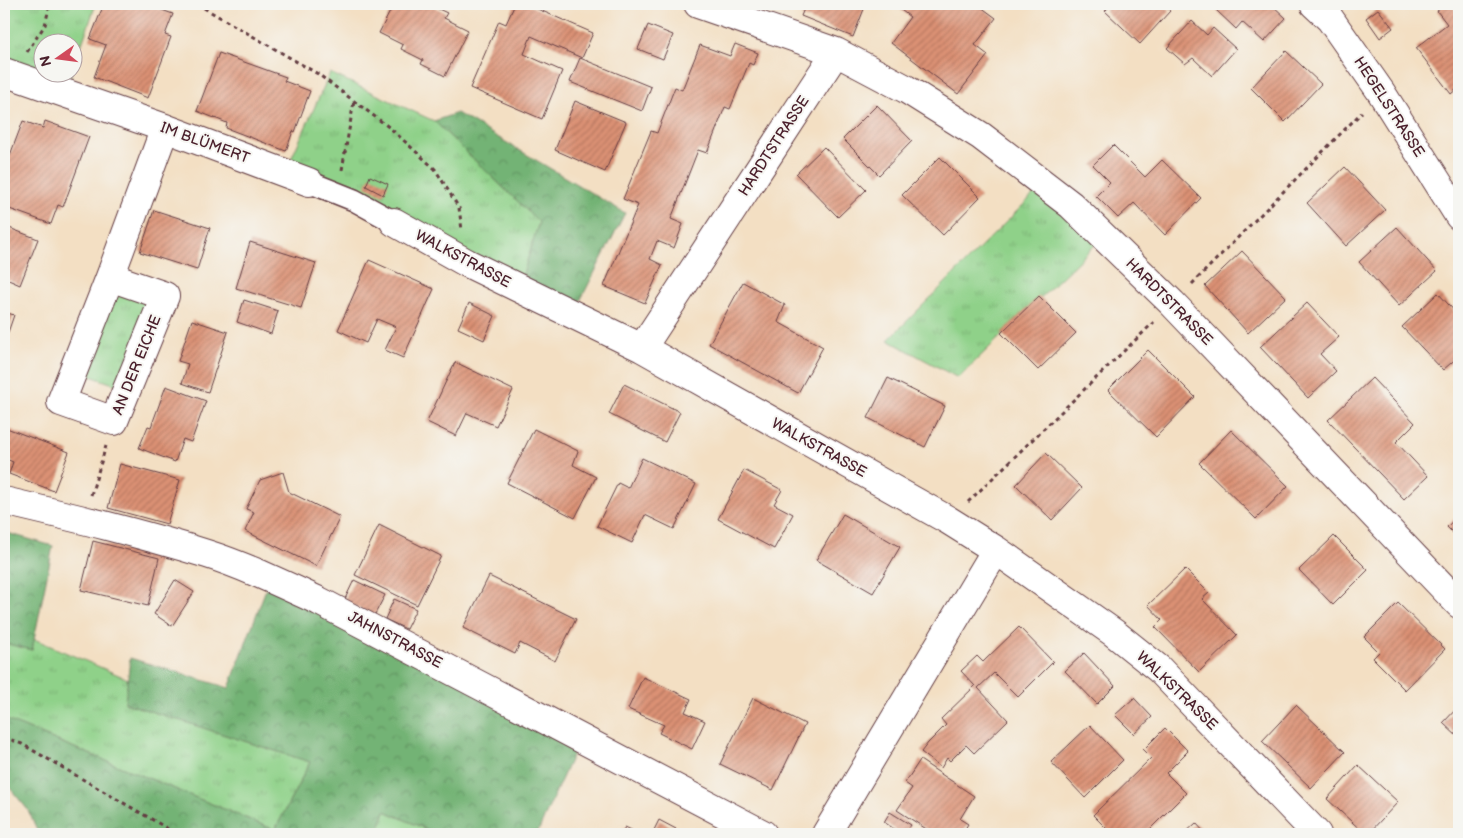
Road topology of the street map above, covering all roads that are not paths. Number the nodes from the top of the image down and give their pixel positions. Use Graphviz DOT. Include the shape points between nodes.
graph roads {
  1 [pos="698,4"];
  2 [pos="1314,4"];
  3 [pos="836,52"];
  4 [pos="6,80"];
  5 [pos="164,128"];
  6 [pos="309,182"];
  7 [pos="1459,216"];
  8 [pos="394,222"];
  9 [pos="110,277"];
  10 [pos="642,348"];
  11 [pos="4,501"];
  12 [pos="996,550"];
  13 [pos="1459,604"];
  14 [pos="763,834"];
  15 [pos="826,834"];
  16 [pos="1317,834"];
  1 -- 3 [label="street, HARDTSTRASSE"];
  2 -- 7 [label="street, HEGELSTRASSE" via="1330,19 1381,92"];
  3 -- 10 [label="street, HARDTSTRASSE"];
  3 -- 13 [label="street, HARDTSTRASSE" via="906,89 981,136 1071,205 1172,304"];
  4 -- 5 [label="street, IM BLÜMERT"];
  5 -- 6 [label="street, IM BLÜMERT"];
  5 -- 9 [label="street, AN DER EICHE"];
  6 -- 8 [label="street, IM BLÜMERT"];
  8 -- 10 [label="street, WALKSTRASSE" via="466,263"];
  9 -- 9 [label="street, AN DER EICHE" via="61,402 114,421 164,296"];
  10 -- 12 [label="street, WALKSTRASSE"];
  11 -- 14 [label="street, JAHNSTRASSE" via="208,554 270,578"];
  12 -- 15 [label="street"];
  12 -- 16 [label="street, WALKSTRASSE" via="1114,633 1160,670"];
}
